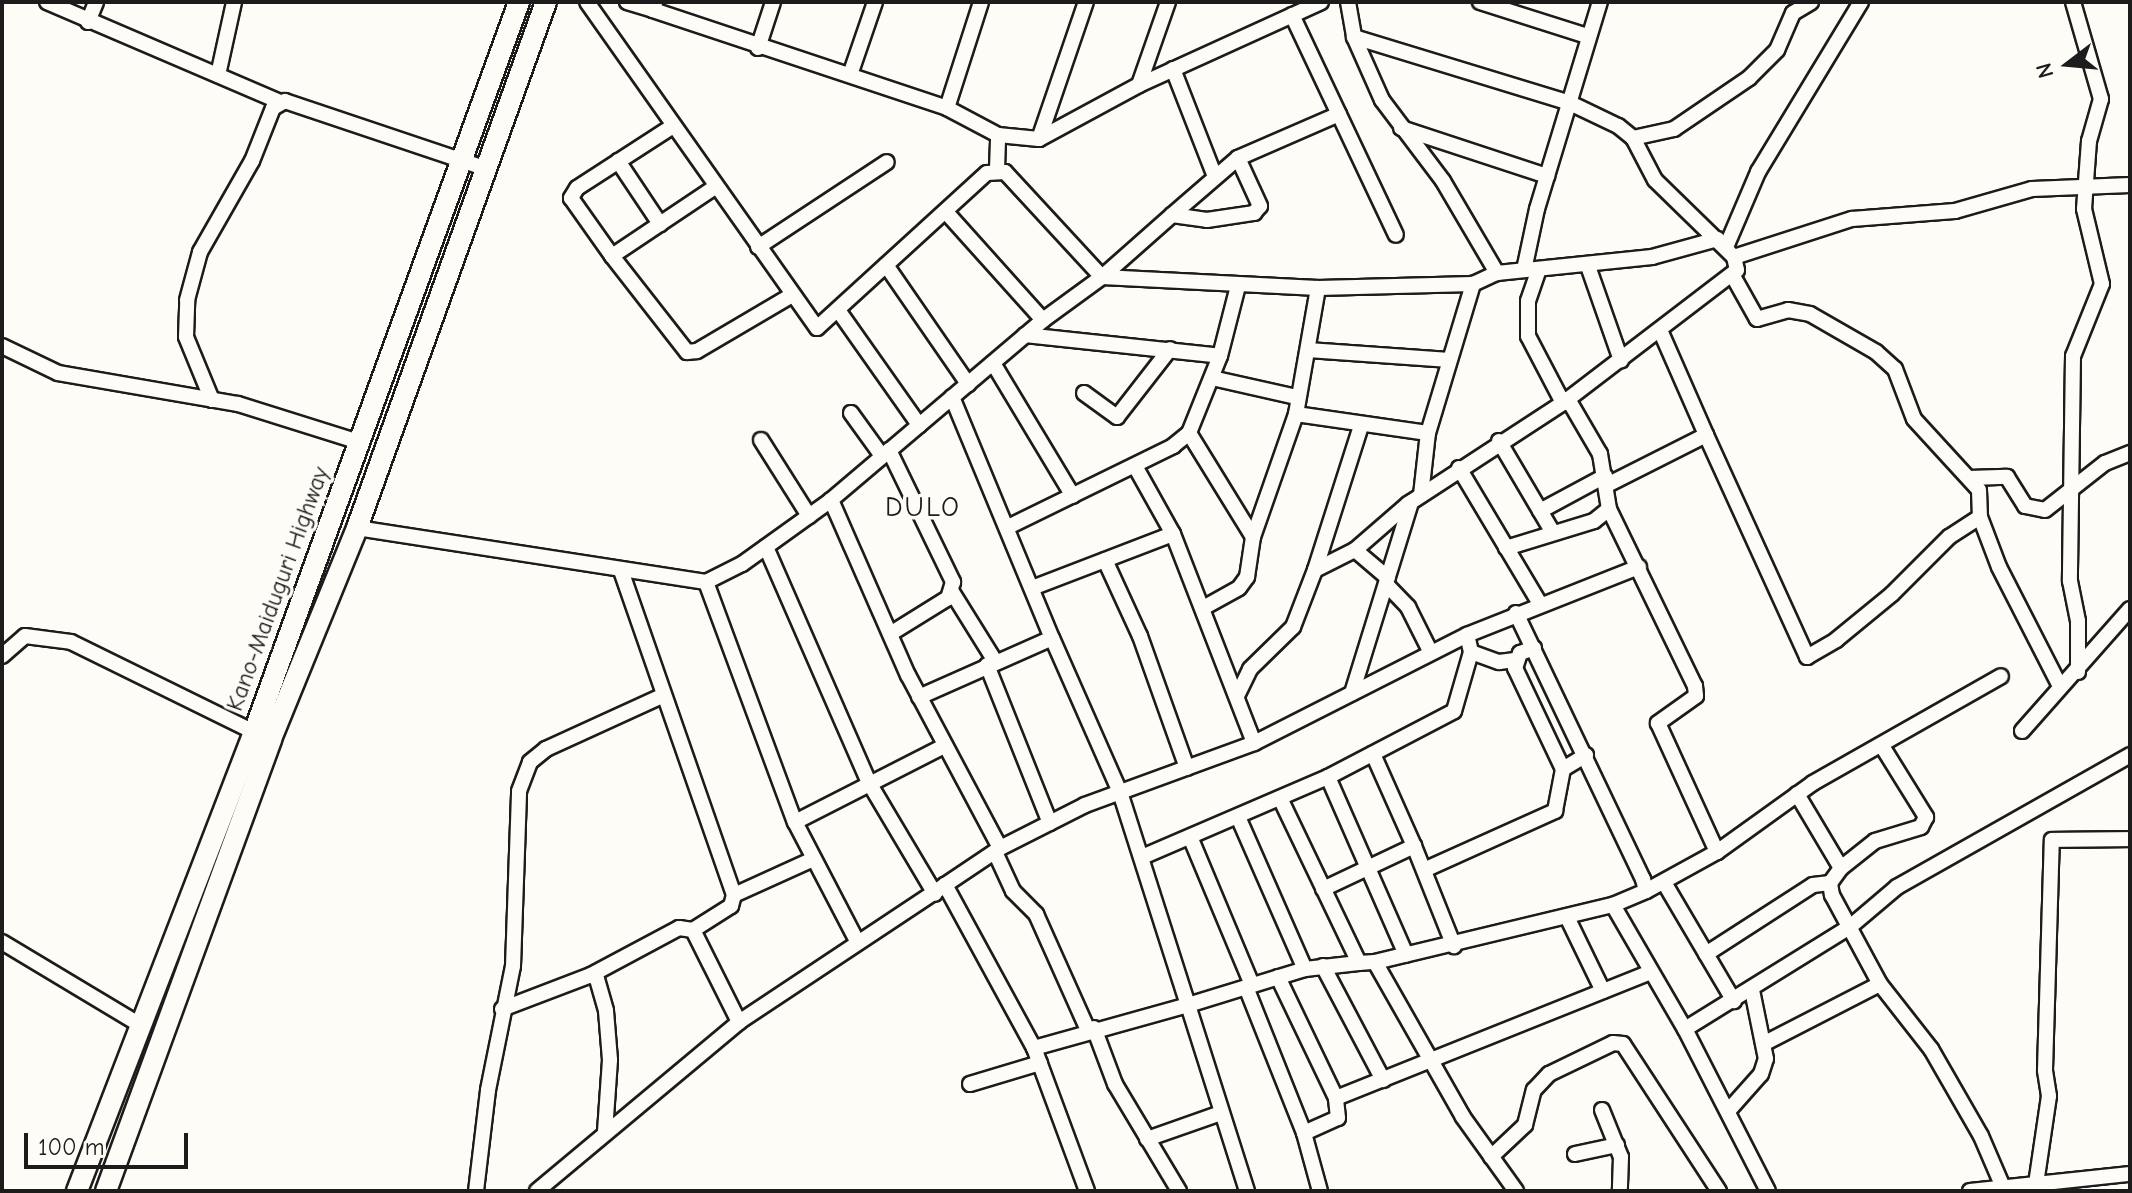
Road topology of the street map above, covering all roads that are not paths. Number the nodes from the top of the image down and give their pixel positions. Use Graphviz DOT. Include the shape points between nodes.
graph roads {
  1 [pos="47,2"];
  2 [pos="96,2"];
  3 [pos="234,2"];
  4 [pos="519,2"];
  5 [pos="546,2"];
  6 [pos="587,2"];
  7 [pos="627,2"];
  8 [pos="773,2"];
  9 [pos="875,2"];
  10 [pos="981,2"];
  11 [pos="1086,2"];
  12 [pos="1168,2"];
  13 [pos="1321,2"];
  14 [pos="1348,2"];
  15 [pos="1480,2"];
  16 [pos="1600,2"];
  17 [pos="1811,2"];
  18 [pos="1861,2"];
  19 [pos="2073,2"];
  20 [pos="654,6"];
  21 [pos="1292,15"];
  22 [pos="88,22"];
  23 [pos="1587,36"];
  24 [pos="1354,37"];
  25 [pos="758,48"];
  26 [pos="1173,69"];
  27 [pos="218,75"];
  28 [pos="850,75"];
  29 [pos="1139,85"];
  30 [pos="280,102"];
  31 [pos="1570,103"];
  32 [pos="947,108"];
  33 [pos="1339,114"];
  34 [pos="673,126"];
  35 [pos="1401,128"];
  36 [pos="998,135"];
  37 [pos="1633,138"];
  38 [pos="1039,139"];
  39 [pos="1238,158"];
  40 [pos="461,159"];
  41 [pos="618,161"];
  42 [pos="887,162"];
  43 [pos="487,169"];
  44 [pos="997,169"];
  45 [pos="1214,174"];
  46 [pos="1547,176"];
  47 [pos="2085,183"];
  48 [pos="2130,185"];
  49 [pos="715,187"];
  50 [pos="946,212"];
  51 [pos="1172,215"];
  52 [pos="660,224"];
  53 [pos="1396,235"];
  54 [pos="758,247"];
  55 [pos="1726,248"];
  56 [pos="612,256"];
  57 [pos="886,265"];
  58 [pos="1588,266"];
  59 [pos="1539,269"];
  60 [pos="1524,270"];
  61 [pos="1497,273"];
  62 [pos="1733,276"];
  63 [pos="1102,277"];
  64 [pos="1473,284"];
  65 [pos="1238,286"];
  66 [pos="1318,288"];
  67 [pos="792,295"];
  68 [pos="838,310"];
  69 [pos="1043,320"];
  70 [pos="1660,330"];
  71 [pos="1025,335"];
  72 [pos="2,346"];
  73 [pos="1170,349"];
  74 [pos="1308,350"];
  75 [pos="1220,356"];
  76 [pos="1450,360"];
  77 [pos="1621,360"];
  78 [pos="993,363"];
  79 [pos="1212,378"];
  80 [pos="968,384"];
  81 [pos="1084,393"];
  82 [pos="952,397"];
  83 [pos="1296,397"];
  84 [pos="212,400"];
  85 [pos="1565,401"];
  86 [pos="851,413"];
  87 [pos="1296,414"];
  88 [pos="919,425"];
  89 [pos="1361,426"];
  90 [pos="1189,433"];
  91 [pos="1428,433"];
  92 [pos="1706,435"];
  93 [pos="761,440"];
  94 [pos="1499,441"];
  95 [pos="359,442"];
  96 [pos="886,453"];
  97 [pos="2130,453"];
  98 [pos="1135,466"];
  99 [pos="1459,468"];
  100 [pos="1969,478"];
  101 [pos="1606,480"];
  102 [pos="2072,489"];
  103 [pos="1073,496"];
  104 [pos="1416,498"];
  105 [pos="831,500"];
  106 [pos="1609,509"];
  107 [pos="1540,511"];
  108 [pos="809,516"];
  109 [pos="1980,517"];
  110 [pos="1010,526"];
  111 [pos="357,528"];
  112 [pos="1552,531"];
  113 [pos="1173,534"];
  114 [pos="1253,537"];
  115 [pos="766,547"];
  116 [pos="1506,548"];
  117 [pos="1355,550"];
  118 [pos="1105,560"];
  119 [pos="1639,567"];
  120 [pos="1315,570"];
  121 [pos="621,571"];
  122 [pos="1387,581"];
  123 [pos="706,582"];
  124 [pos="1032,588"];
  125 [pos="952,592"];
  126 [pos="1539,602"];
  127 [pos="1203,608"];
  128 [pos="2130,609"];
  129 [pos="1516,613"];
  130 [pos="890,634"];
  131 [pos="1467,635"];
  132 [pos="1052,638"];
  133 [pos="1534,648"];
  134 [pos="1471,652"];
  135 [pos="1431,653"];
  136 [pos="2,656"];
  137 [pos="1515,660"];
  138 [pos="991,663"];
  139 [pos="2078,672"];
  140 [pos="2001,676"];
  141 [pos="2060,686"];
  142 [pos="1352,693"];
  143 [pos="662,696"];
  144 [pos="1237,696"];
  145 [pos="919,697"];
  146 [pos="2022,731"];
  147 [pos="254,732"];
  148 [pos="1254,743"];
  149 [pos="944,746"];
  150 [pos="1882,746"];
  151 [pos="1373,754"];
  152 [pos="1586,755"];
  153 [pos="2130,755"];
  154 [pos="1187,768"];
  155 [pos="1563,769"];
  156 [pos="1328,777"];
  157 [pos="868,781"];
  158 [pos="1120,792"];
  159 [pos="1797,794"];
  160 [pos="1280,798"];
  161 [pos="1239,819"];
  162 [pos="795,822"];
  163 [pos="1050,823"];
  164 [pos="1191,839"];
  165 [pos="2130,839"];
  166 [pos="1414,846"];
  167 [pos="998,850"];
  168 [pos="1717,852"];
  169 [pos="1142,857"];
  170 [pos="811,860"];
  171 [pos="1369,866"];
  172 [pos="1841,868"];
  173 [pos="1424,870"];
  174 [pos="1830,883"];
  175 [pos="1665,884"];
  176 [pos="940,889"];
  177 [pos="1323,889"];
  178 [pos="1646,891"];
  179 [pos="734,895"];
  180 [pos="1613,905"];
  181 [pos="1568,919"];
  182 [pos="1851,926"];
  183 [pos="693,930"];
  184 [pos="2,942"];
  185 [pos="858,943"];
  186 [pos="1454,946"];
  187 [pos="1706,954"];
  188 [pos="1406,955"];
  189 [pos="1375,962"];
  190 [pos="1359,963"];
  191 [pos="1323,966"];
  192 [pos="1305,969"];
  193 [pos="1651,972"];
  194 [pos="591,975"];
  195 [pos="1278,977"];
  196 [pos="1880,984"];
  197 [pos="1249,986"];
  198 [pos="1752,990"];
  199 [pos="1603,991"];
  200 [pos="1734,1001"];
  201 [pos="1188,1005"];
  202 [pos="502,1009"];
  203 [pos="739,1022"];
  204 [pos="142,1026"];
  205 [pos="1091,1029"];
  206 [pos="1685,1029"];
  207 [pos="1765,1043"];
  208 [pos="1034,1048"];
  209 [pos="1432,1059"];
  210 [pos="1040,1063"];
  211 [pos="1383,1080"];
  212 [pos="970,1084"];
  213 [pos="1336,1098"];
  214 [pos="1602,1110"];
  215 [pos="1729,1110"];
  216 [pos="1221,1113"];
  217 [pos="605,1131"];
  218 [pos="1304,1133"];
  219 [pos="1147,1139"];
  220 [pos="1617,1145"];
  221 [pos="1575,1154"];
  222 [pos="1491,1157"];
  223 [pos="2130,1174"];
  224 [pos="2036,1184"];
  225 [pos="2003,1187"];
  226 [pos="77,1191"];
  227 [pos="106,1191"];
  228 [pos="476,1191"];
  229 [pos="537,1191"];
  230 [pos="1087,1191"];
  231 [pos="1179,1191"];
  232 [pos="1247,1191"];
  233 [pos="1320,1191"];
  234 [pos="1516,1191"];
  235 [pos="1620,1191"];
  236 [pos="1719,1191"];
  237 [pos="1768,1191"];
  238 [pos="1970,1191"];
  1 -- 22 [label="street"];
  2 -- 22 [label="street"];
  3 -- 27 [label="street"];
  4 -- 40 [label="highway, Kano-Maiduguri Highway"];
  5 -- 43 [label="highway, Kano-Maiduguri Highway"];
  6 -- 34 [label="street"];
  7 -- 20 [label="street"];
  8 -- 25 [label="street"];
  9 -- 28 [label="street"];
  10 -- 32 [label="street"];
  11 -- 38 [label="street"];
  12 -- 29 [label="street"];
  13 -- 21 [label="street"];
  14 -- 24 [label="street"];
  15 -- 23 [label="street"];
  16 -- 23 [label="street"];
  17 -- 37 [label="street" via="1793,13 1777,50 1749,78 1674,129"];
  18 -- 55 [label="street" via="1758,172"];
  19 -- 47 [label="street" via="2101,99"];
  20 -- 25 [label="street"];
  21 -- 26 [label="street"];
  21 -- 33 [label="street"];
  22 -- 27 [label="street"];
  23 -- 31 [label="street"];
  24 -- 31 [label="street"];
  24 -- 35 [label="street" via="1382,100"];
  25 -- 28 [label="street"];
  26 -- 29 [label="street"];
  26 -- 45 [label="street"];
  27 -- 30 [label="street"];
  28 -- 32 [label="street"];
  29 -- 38 [label="street"];
  30 -- 40 [label="street"];
  30 -- 84 [label="street" via="200,252 187,300 186,337"];
  31 -- 37 [label="street"];
  31 -- 46 [label="street"];
  32 -- 36 [label="street"];
  33 -- 39 [label="street"];
  33 -- 53 [label="street"];
  34 -- 41 [label="street"];
  34 -- 49 [label="street"];
  35 -- 46 [label="street"];
  35 -- 61 [label="street" via="1443,181"];
  36 -- 38 [label="street"];
  36 -- 44 [label="street"];
  37 -- 55 [label="street" via="1655,180"];
  39 -- 45 [label="street"];
  39 -- 51 [label="street" via="1257,195 1260,206 1254,213 1207,220"];
  40 -- 43 [label="street"];
  40 -- 95 [label="highway, Kano-Maiduguri Highway"];
  41 -- 52 [label="street"];
  41 -- 56 [label="street" via="577,188 571,198"];
  42 -- 54 [label="street"];
  43 -- 111 [label="highway, Kano-Maiduguri Highway"];
  44 -- 50 [label="street"];
  44 -- 63 [label="street" via="1014,179"];
  45 -- 51 [label="street"];
  46 -- 60 [label="street"];
  47 -- 48 [label="street"];
  47 -- 55 [label="street" via="2006,193 1955,211 1852,219"];
  47 -- 102 [label="street" via="2087,234 2102,284 2073,356"];
  49 -- 52 [label="street"];
  49 -- 54 [label="street"];
  50 -- 57 [label="street"];
  50 -- 69 [label="street"];
  51 -- 63 [label="street"];
  52 -- 56 [label="street"];
  54 -- 67 [label="street"];
  55 -- 58 [label="street"];
  55 -- 62 [label="street"];
  56 -- 67 [label="street" via="687,352"];
  57 -- 68 [label="street"];
  57 -- 80 [label="street"];
  58 -- 59 [label="street"];
  58 -- 77 [label="street"];
  59 -- 60 [label="street"];
  59 -- 85 [label="street" via="1528,301 1528,336"];
  60 -- 61 [label="street"];
  61 -- 64 [label="street"];
  62 -- 70 [label="street"];
  62 -- 100 [label="street" via="1757,319 1788,310 1810,314 1876,352 1895,369 1914,419"];
  63 -- 65 [label="street"];
  63 -- 69 [label="street"];
  64 -- 66 [label="street"];
  64 -- 76 [label="street"];
  65 -- 66 [label="street"];
  65 -- 75 [label="street"];
  66 -- 74 [label="street"];
  67 -- 68 [label="street" via="817,328"];
  68 -- 88 [label="street"];
  69 -- 71 [label="street"];
  70 -- 77 [label="street"];
  70 -- 92 [label="street"];
  71 -- 73 [label="street"];
  71 -- 78 [label="street"];
  72 -- 84 [label="street" via="58,373"];
  73 -- 75 [label="street"];
  73 -- 81 [label="street" via="1117,417"];
  74 -- 76 [label="street"];
  74 -- 83 [label="street"];
  75 -- 79 [label="street"];
  76 -- 91 [label="street"];
  77 -- 85 [label="street"];
  78 -- 80 [label="street"];
  78 -- 103 [label="street"];
  79 -- 83 [label="street"];
  79 -- 90 [label="street"];
  80 -- 82 [label="street"];
  82 -- 88 [label="street"];
  82 -- 110 [label="street"];
  83 -- 87 [label="street"];
  84 -- 95 [label="street" via="287,417"];
  85 -- 94 [label="street"];
  85 -- 101 [label="street" via="1600,454"];
  86 -- 96 [label="street"];
  87 -- 89 [label="street"];
  87 -- 114 [label="street"];
  88 -- 96 [label="street"];
  89 -- 91 [label="street"];
  89 -- 120 [label="street"];
  90 -- 98 [label="street"];
  90 -- 114 [label="street"];
  91 -- 104 [label="street"];
  92 -- 101 [label="street"];
  92 -- 109 [label="street" via="1807,657 1836,640 1949,537"];
  93 -- 108 [label="street"];
  94 -- 99 [label="street"];
  94 -- 107 [label="street"];
  95 -- 147 [label="highway, Kano-Maiduguri Highway"];
  96 -- 105 [label="street"];
  96 -- 125 [label="street" via="953,582"];
  97 -- 102 [label="street" via="2105,463"];
  98 -- 103 [label="street"];
  98 -- 113 [label="street"];
  99 -- 104 [label="street"];
  99 -- 116 [label="street"];
  100 -- 102 [label="street" via="2007,477 2032,510 2045,510"];
  100 -- 109 [label="street" via="1979,490"];
  101 -- 106 [label="street"];
  101 -- 107 [label="street"];
  102 -- 139 [label="street" via="2070,581 2078,621"];
  103 -- 110 [label="street"];
  104 -- 117 [label="street"];
  104 -- 122 [label="street"];
  105 -- 108 [label="street"];
  105 -- 130 [label="street"];
  106 -- 112 [label="street" via="1594,521"];
  106 -- 119 [label="street"];
  107 -- 112 [label="street"];
  108 -- 115 [label="street"];
  109 -- 141 [label="street" via="2020,613"];
  110 -- 124 [label="street"];
  111 -- 121 [label="street"];
  111 -- 227 [label="highway, Kano-Maiduguri Highway" via="271,739"];
  112 -- 116 [label="street"];
  113 -- 118 [label="street"];
  113 -- 127 [label="street"];
  114 -- 127 [label="street" via="1247,577 1239,588"];
  115 -- 123 [label="street"];
  115 -- 157 [label="street"];
  116 -- 126 [label="street"];
  117 -- 120 [label="street"];
  117 -- 122 [label="street"];
  118 -- 124 [label="street"];
  118 -- 154 [label="street" via="1140,636"];
  119 -- 126 [label="street" via="1589,589"];
  119 -- 168 [label="street" via="1695,686 1696,696 1658,723"];
  120 -- 144 [label="street" via="1293,627 1250,669"];
  121 -- 123 [label="street"];
  121 -- 143 [label="street"];
  122 -- 135 [label="street" via="1408,607"];
  122 -- 142 [label="street"];
  123 -- 162 [label="street"];
  124 -- 132 [label="street"];
  125 -- 130 [label="street"];
  125 -- 138 [label="street"];
  126 -- 129 [label="street"];
  127 -- 144 [label="street"];
  128 -- 139 [label="street" via="2103,635"];
  129 -- 131 [label="street"];
  129 -- 133 [label="street"];
  130 -- 145 [label="street"];
  131 -- 134 [label="street"];
  131 -- 135 [label="street"];
  132 -- 138 [label="street"];
  132 -- 158 [label="street"];
  133 -- 137 [label="street"];
  133 -- 152 [label="street"];
  134 -- 137 [label="street" via="1499,662"];
  134 -- 151 [label="street" via="1454,711"];
  135 -- 142 [label="street"];
  136 -- 147 [label="street" via="25,636 71,642"];
  137 -- 155 [label="street"];
  138 -- 145 [label="street"];
  138 -- 163 [label="street"];
  139 -- 141 [label="street"];
  140 -- 150 [label="street"];
  141 -- 146 [label="street"];
  142 -- 148 [label="street"];
  143 -- 179 [label="street"];
  143 -- 202 [label="street" via="546,749 530,762 519,791 513,966"];
  144 -- 148 [label="street"];
  145 -- 149 [label="street"];
  147 -- 204 [label="highway, Kano-Maiduguri Highway"];
  148 -- 154 [label="street"];
  149 -- 157 [label="street"];
  149 -- 167 [label="street"];
  150 -- 159 [label="street"];
  150 -- 172 [label="street" via="1926,817 1921,827 1875,841"];
  151 -- 156 [label="street"];
  151 -- 166 [label="street"];
  152 -- 155 [label="street"];
  152 -- 178 [label="street"];
  153 -- 182 [label="street" via="1897,887"];
  154 -- 158 [label="street"];
  155 -- 173 [label="street" via="1555,811"];
  156 -- 160 [label="street"];
  156 -- 171 [label="street"];
  157 -- 162 [label="street"];
  157 -- 176 [label="street"];
  158 -- 163 [label="street"];
  158 -- 169 [label="street"];
  159 -- 168 [label="street"];
  159 -- 172 [label="street"];
  160 -- 161 [label="street"];
  160 -- 177 [label="street"];
  161 -- 164 [label="street"];
  161 -- 192 [label="street"];
  162 -- 170 [label="street"];
  163 -- 167 [label="street"];
  164 -- 169 [label="street"];
  164 -- 197 [label="street"];
  165 -- 224 [label="street" via="2052,840 2049,1096"];
  166 -- 171 [label="street"];
  166 -- 173 [label="street"];
  167 -- 176 [label="street"];
  167 -- 205 [label="street" via="1013,891 1036,914"];
  168 -- 175 [label="street"];
  169 -- 201 [label="street"];
  170 -- 179 [label="street"];
  170 -- 185 [label="street"];
  171 -- 177 [label="street"];
  171 -- 188 [label="street"];
  172 -- 174 [label="street"];
  173 -- 186 [label="street"];
  174 -- 182 [label="street"];
  174 -- 187 [label="street" via="1813,885"];
  175 -- 178 [label="street"];
  175 -- 187 [label="street"];
  176 -- 185 [label="street"];
  176 -- 208 [label="street"];
  177 -- 190 [label="street"];
  178 -- 180 [label="street"];
  179 -- 183 [label="street" via="731,906"];
  180 -- 181 [label="street"];
  180 -- 193 [label="street"];
  181 -- 186 [label="street"];
  181 -- 199 [label="street"];
  182 -- 196 [label="street"];
  182 -- 198 [label="street"];
  183 -- 194 [label="street" via="679,928"];
  183 -- 203 [label="street"];
  184 -- 204 [label="street"];
  185 -- 203 [label="street"];
  186 -- 188 [label="street"];
  187 -- 200 [label="street"];
  188 -- 189 [label="street"];
  189 -- 190 [label="street"];
  189 -- 209 [label="street"];
  190 -- 191 [label="street"];
  191 -- 192 [label="street"];
  191 -- 211 [label="street"];
  192 -- 195 [label="street"];
  193 -- 199 [label="street"];
  193 -- 206 [label="street"];
  194 -- 202 [label="street"];
  194 -- 217 [label="street" via="606,1011 610,1060"];
  195 -- 197 [label="street"];
  195 -- 213 [label="street"];
  196 -- 207 [label="street"];
  196 -- 225 [label="street" via="1931,1049 1981,1136"];
  197 -- 201 [label="street"];
  197 -- 218 [label="street"];
  198 -- 200 [label="street"];
  198 -- 207 [label="street"];
  199 -- 209 [label="street"];
  200 -- 206 [label="street"];
  201 -- 205 [label="street"];
  201 -- 216 [label="street"];
  202 -- 228 [label="street"];
  203 -- 217 [label="street"];
  204 -- 226 [label="highway, Kano-Maiduguri Highway"];
  205 -- 208 [label="street"];
  205 -- 219 [label="street"];
  206 -- 215 [label="street"];
  207 -- 215 [label="street" via="1761,1074"];
  208 -- 210 [label="street"];
  209 -- 211 [label="street"];
  209 -- 222 [label="street"];
  210 -- 212 [label="street"];
  210 -- 230 [label="street"];
  211 -- 213 [label="street"];
  213 -- 218 [label="street" via="1338,1118"];
  214 -- 220 [label="street"];
  215 -- 237 [label="street"];
  216 -- 219 [label="street"];
  216 -- 232 [label="street"];
  217 -- 229 [label="street"];
  218 -- 233 [label="street"];
  219 -- 231 [label="street"];
  220 -- 221 [label="street"];
  220 -- 235 [label="street"];
  222 -- 234 [label="street"];
  222 -- 236 [label="street" via="1525,1125 1534,1090 1549,1074 1613,1043 1623,1044"];
  223 -- 224 [label="street"];
  224 -- 225 [label="street"];
  225 -- 238 [label="street"];
}
